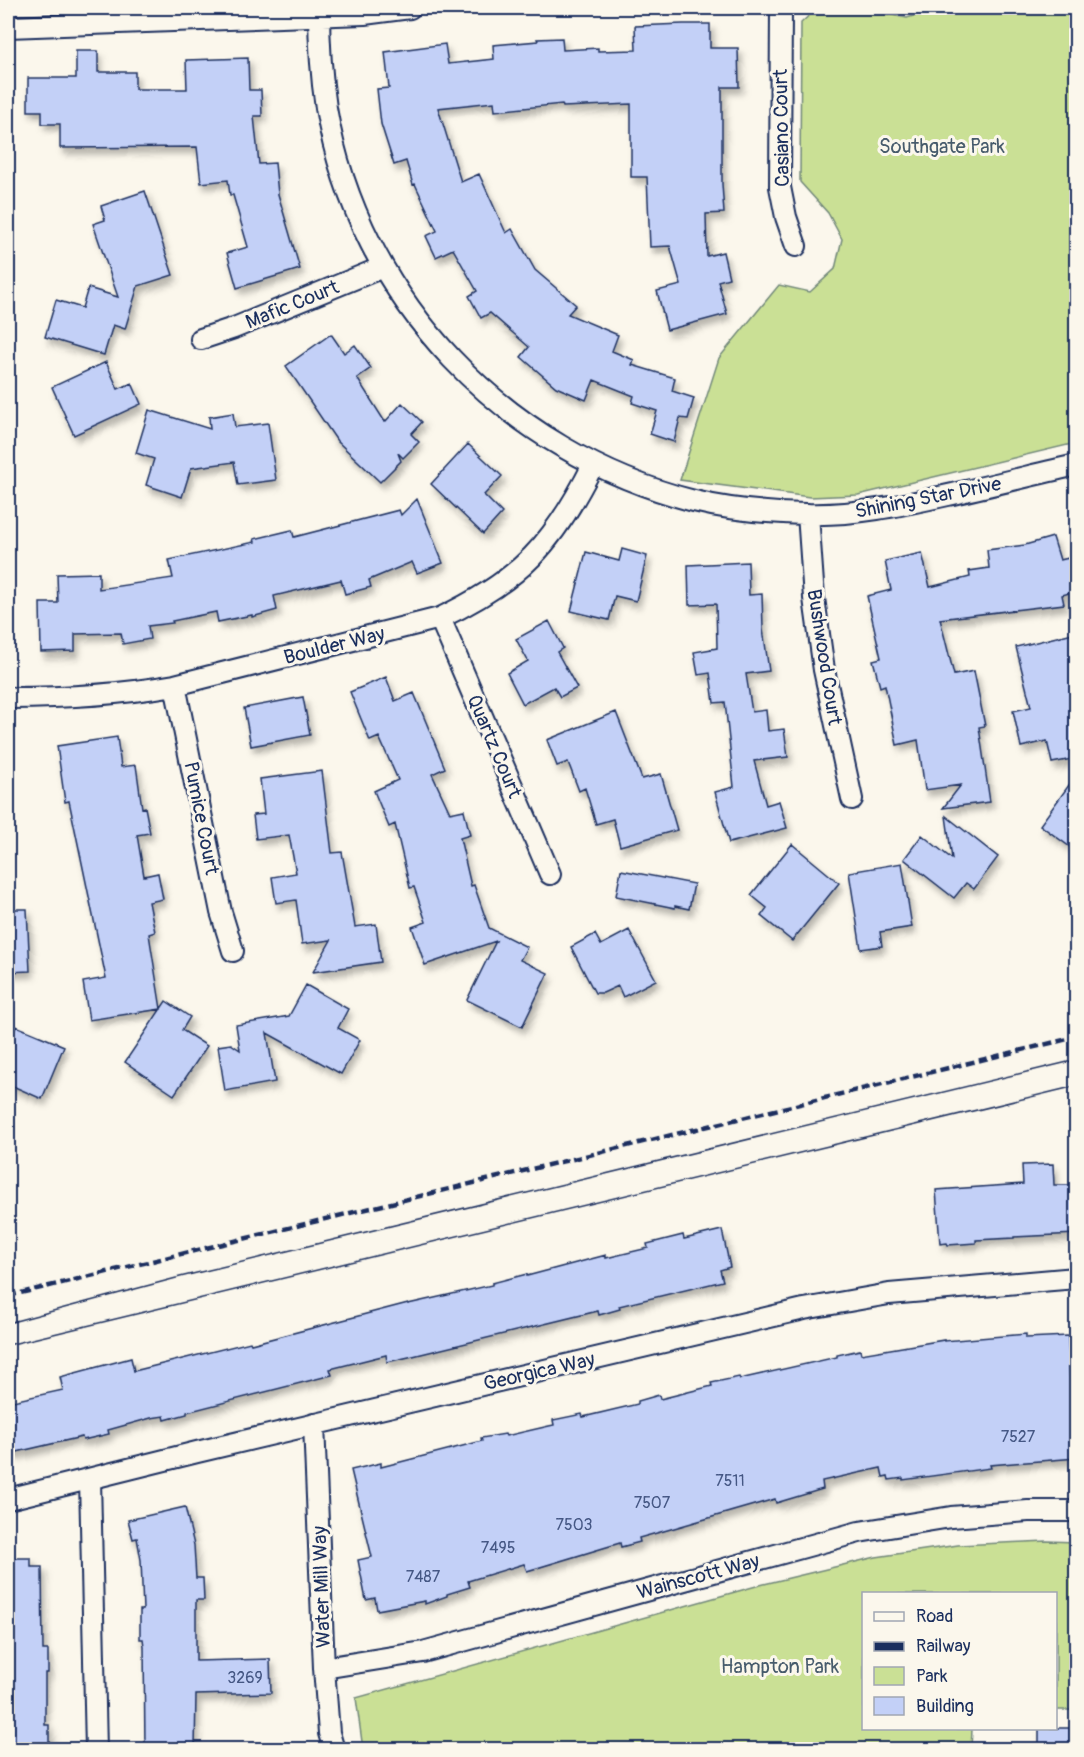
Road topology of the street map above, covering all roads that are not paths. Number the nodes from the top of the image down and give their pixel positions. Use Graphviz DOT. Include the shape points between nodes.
graph roads {
  1 [pos="410,8"];
  2 [pos="781,8"];
  3 [pos="319,11"];
  4 [pos="8,27"];
  5 [pos="796,246"];
  6 [pos="383,267"];
  7 [pos="201,339"];
  8 [pos="593,465"];
  9 [pos="1077,465"];
  10 [pos="808,514"];
  11 [pos="440,618"];
  12 [pos="175,685"];
  13 [pos="8,698"];
  14 [pos="852,799"];
  15 [pos="550,874"];
  16 [pos="233,951"];
  17 [pos="1077,1278"];
  18 [pos="314,1424"];
  19 [pos="90,1479"];
  20 [pos="8,1499"];
  21 [pos="1077,1511"];
  22 [pos="324,1668"];
  23 [pos="96,1749"];
  24 [pos="334,1749"];
  1 -- 3 [label="street" via="364,14"];
  2 -- 5 [label="street, Casiano Court" via="780,187"];
  3 -- 4 [label="street"];
  3 -- 6 [label="street, Shining Star Drive" via="326,108 340,166 357,214"];
  6 -- 7 [label="street, Mafic Court"];
  6 -- 8 [label="street, Shining Star Drive" via="438,345 473,382 547,439"];
  8 -- 10 [label="street, Shining Star Drive" via="696,502 755,512"];
  8 -- 11 [label="street, Boulder Way" via="550,539 521,568 500,585"];
  9 -- 10 [label="street, Shining Star Drive" via="900,506"];
  10 -- 14 [label="street, Bushwood Court" via="824,670"];
  11 -- 12 [label="street, Boulder Way"];
  11 -- 15 [label="street, Quartz Court"];
  12 -- 13 [label="street, Boulder Way" via="80,697"];
  12 -- 16 [label="street, Pumice Court" via="221,912"];
  17 -- 18 [label="street, Georgica Way" via="889,1294 804,1309"];
  18 -- 19 [label="street, Georgica Way"];
  18 -- 22 [label="street, Water Mill Way"];
  19 -- 20 [label="street, Georgica Way"];
  19 -- 23 [label="street"];
  21 -- 22 [label="street, Wainscott Way" via="951,1517 860,1532 423,1652"];
  22 -- 24 [label="street, Water Mill Way" via="329,1733"];
}
